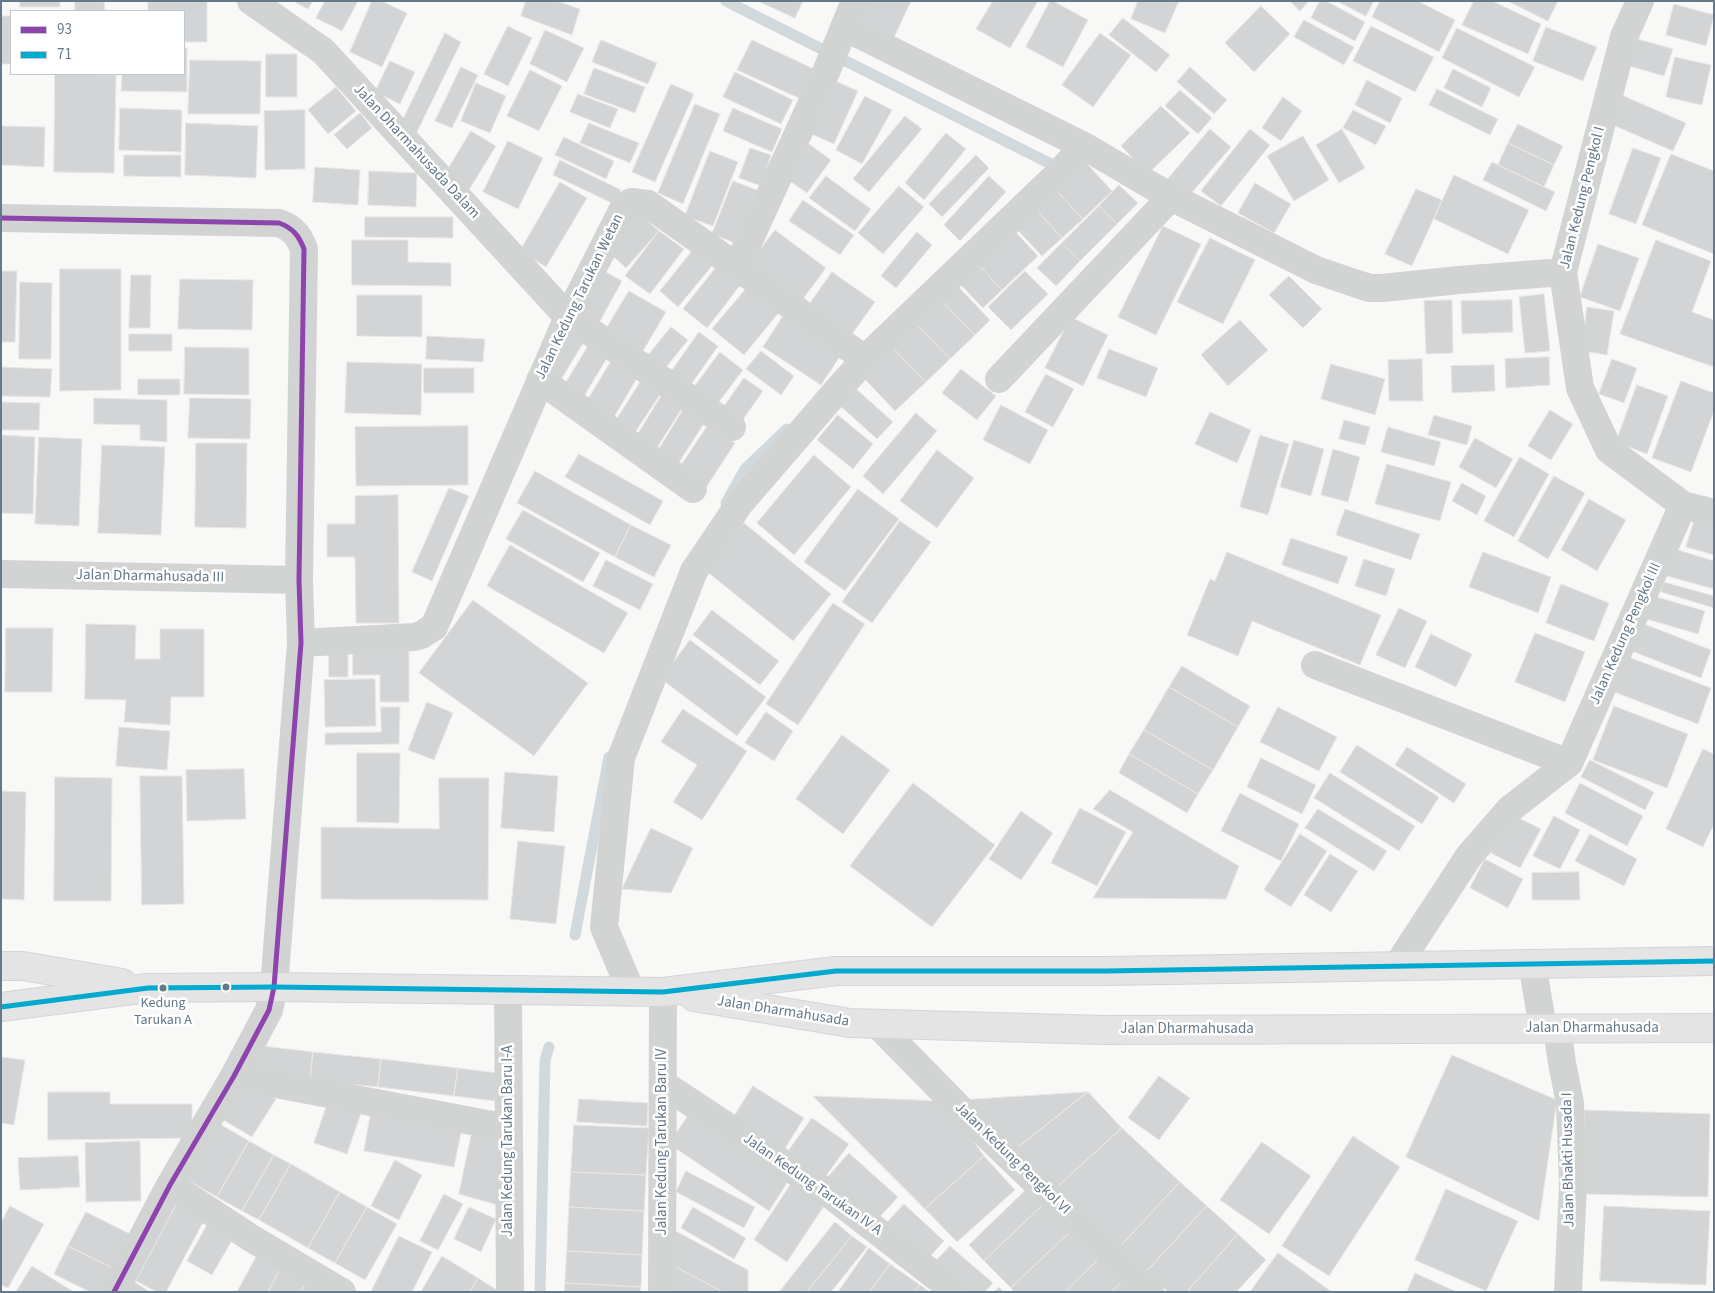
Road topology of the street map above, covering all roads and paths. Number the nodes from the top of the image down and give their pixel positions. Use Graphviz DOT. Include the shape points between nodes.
graph roads {
  1 [pos="251,1"];
  2 [pos="855,1"];
  3 [pos="1640,1"];
  4 [pos="842,32"];
  5 [pos="1084,146"];
  6 [pos="1171,197"];
  7 [pos="1,218"];
  8 [pos="737,267"];
  9 [pos="1563,272"];
  10 [pos="568,317"];
  11 [pos="855,352"];
  12 [pos="999,379"];
  13 [pos="540,380"];
  14 [pos="732,427"];
  15 [pos="693,489"];
  16 [pos="1683,505"];
  17 [pos="1714,513"];
  18 [pos="1,574"];
  19 [pos="299,580"];
  20 [pos="301,643"];
  21 [pos="1315,665"];
  22 [pos="1569,763"];
  23 [pos="1714,961"];
  24 [pos="1532,963"];
  25 [pos="1,966"];
  26 [pos="1396,966"];
  27 [pos="274,987"];
  28 [pos="148,988"];
  29 [pos="508,990"];
  30 [pos="631,991"];
  31 [pos="663,992"];
  32 [pos="1,1007"];
  33 [pos="877,1024"];
  34 [pos="1714,1028"];
  35 [pos="1550,1029"];
  36 [pos="234,1076"];
  37 [pos="663,1084"];
  38 [pos="508,1128"];
  39 [pos="170,1185"];
  40 [pos="114,1292"];
  41 [pos="342,1292"];
  42 [pos="510,1292"];
  43 [pos="662,1292"];
  44 [pos="956,1292"];
  45 [pos="1150,1292"];
  46 [pos="1568,1292"];
  1 -- 10 [label="street, Jalan Dharmahusada Dalam" via="323,51"];
  2 -- 4 [label="street"];
  3 -- 9 [label="street, Jalan Kedung Pengkol I" via="1624,37"];
  4 -- 5 [label="street"];
  4 -- 8 [label="street"];
  5 -- 6 [label="street"];
  5 -- 30 [label="street" via="872,352 740,503 694,571 621,758 604,927"];
  6 -- 9 [label="street" via="1316,270 1370,288"];
  6 -- 12 [label="street"];
  7 -- 19 [label="street" via="279,223 295,232 304,250"];
  8 -- 10 [label="street, Jalan Kedung Tarukan Wetan" via="648,204 631,202 624,207"];
  8 -- 11 [label="street"];
  9 -- 16 [label="street, Jalan Kedung Pengkol I" via="1580,388 1609,450"];
  10 -- 13 [label="street, Jalan Kedung Tarukan Wetan"];
  10 -- 14 [label="street, Jalan Dharmahusada Dalam"];
  13 -- 15 [label="street"];
  13 -- 20 [label="street, Jalan Kedung Tarukan Wetan" via="434,627 414,637"];
  16 -- 17 [label="street, Jalan Kedung Pengkol I"];
  16 -- 22 [label="street, Jalan Kedung Pengkol III"];
  18 -- 19 [label="street, Jalan Dharmahusada III"];
  19 -- 20 [label="street"];
  20 -- 27 [label="street"];
  21 -- 22 [label="street"];
  22 -- 26 [label="street, Jalan Kedung Pengkol III" via="1510,808 1469,856"];
  23 -- 24 [label="main road, Jalan Dharmahusada"];
  24 -- 26 [label="main road, Jalan Dharmahusada"];
  24 -- 35 [label="street, Jalan Bhakti Husada I"];
  25 -- 28 [label="main road, Jalan Dharmahusada" via="24,966"];
  26 -- 31 [label="main road, Jalan Dharmahusada" via="836,971"];
  27 -- 28 [label="main road, Jalan Dharmahusada"];
  27 -- 29 [label="main road, Jalan Dharmahusada"];
  27 -- 36 [label="street" via="269,1010"];
  28 -- 32 [label="main road, Jalan Dharmahusada"];
  29 -- 30 [label="main road, Jalan Dharmahusada"];
  29 -- 38 [label="street, Jalan Kedung Tarukan Baru I-A"];
  30 -- 31 [label="main road, Jalan Dharmahusada"];
  31 -- 33 [label="main road, Jalan Dharmahusada" via="850,1023"];
  31 -- 37 [label="street, Jalan Kedung Tarukan Baru IV"];
  33 -- 35 [label="main road, Jalan Dharmahusada" via="1104,1030"];
  33 -- 45 [label="street, Jalan Kedung Pengkol VI" via="968,1117"];
  34 -- 35 [label="main road, Jalan Dharmahusada"];
  35 -- 46 [label="street, Jalan Bhakti Husada I" via="1562,1063 1570,1102 1573,1185"];
  36 -- 38 [label="street"];
  36 -- 39 [label="street"];
  37 -- 43 [label="street, Jalan Kedung Tarukan Baru IV"];
  37 -- 44 [label="street, Jalan Kedung Tarukan IV A" via="828,1193"];
  38 -- 42 [label="street, Jalan Kedung Tarukan Baru I-A"];
  39 -- 40 [label="street"];
  39 -- 41 [label="street"];
}
